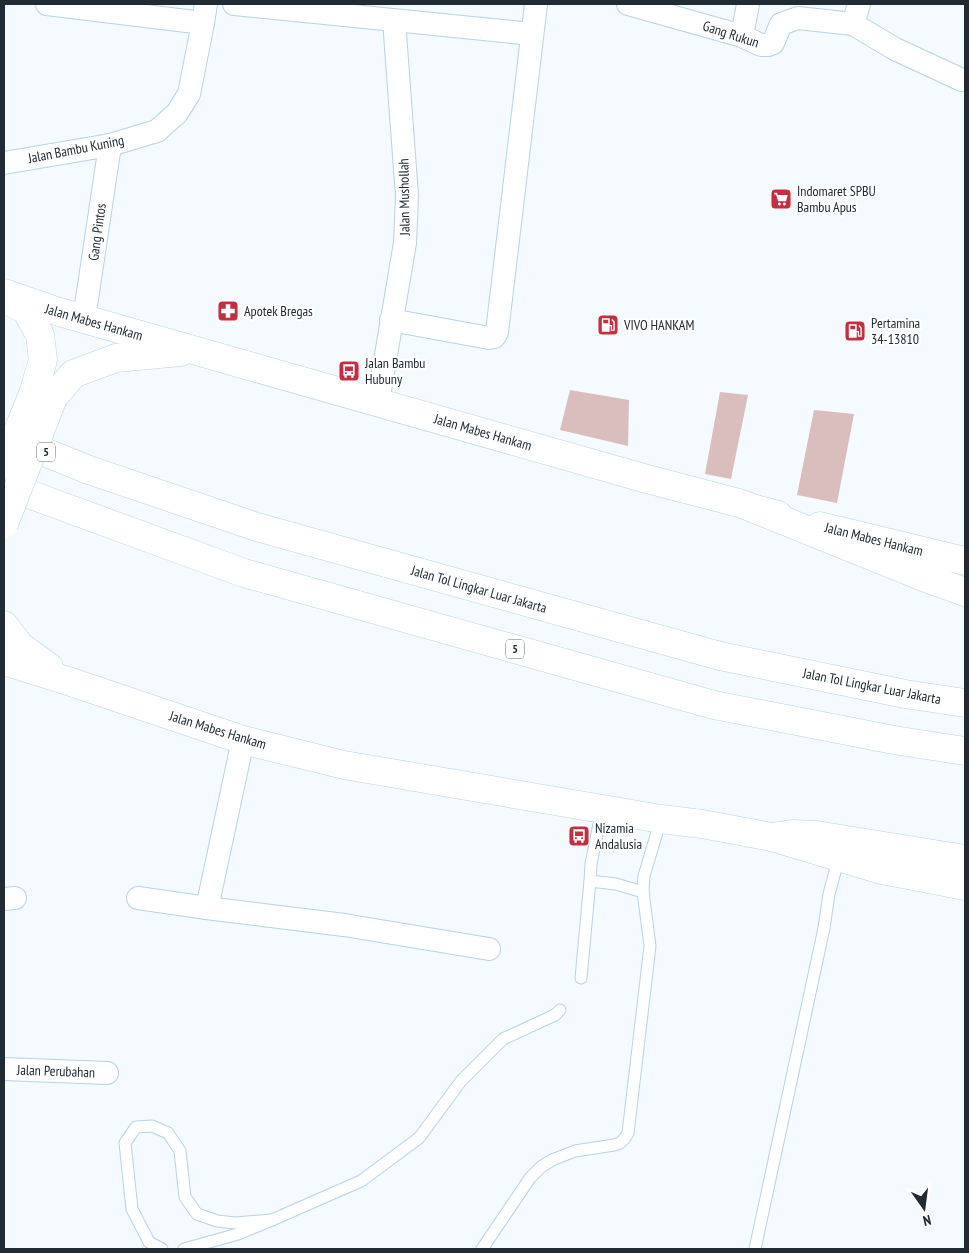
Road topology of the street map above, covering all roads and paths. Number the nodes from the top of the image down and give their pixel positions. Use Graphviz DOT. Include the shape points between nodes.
graph roads {
  1 [pos="47,4"];
  2 [pos="234,4"];
  3 [pos="536,4"];
  4 [pos="628,4"];
  5 [pos="748,4"];
  6 [pos="204,13"];
  7 [pos="856,14"];
  8 [pos="394,20"];
  9 [pos="532,34"];
  10 [pos="742,36"];
  11 [pos="962,80"];
  12 [pos="110,145"];
  13 [pos="4,163"];
  14 [pos="4,294"];
  15 [pos="4,298"];
  16 [pos="84,320"];
  17 [pos="391,320"];
  18 [pos="194,350"];
  19 [pos="43,396"];
  20 [pos="378,402"];
  21 [pos="4,435"];
  22 [pos="4,465"];
  23 [pos="4,485"];
  24 [pos="755,509"];
  25 [pos="4,524"];
  26 [pos="965,561"];
  27 [pos="965,592"];
  28 [pos="4,625"];
  29 [pos="4,660"];
  30 [pos="68,681"];
  31 [pos="965,703"];
  32 [pos="242,740"];
  33 [pos="965,751"];
  34 [pos="602,809"];
  35 [pos="661,819"];
  36 [pos="772,837"];
  37 [pos="839,857"];
  38 [pos="965,859"];
  39 [pos="590,881"];
  40 [pos="965,886"];
  41 [pos="643,892"];
  42 [pos="138,898"];
  43 [pos="207,908"];
  44 [pos="489,949"];
  45 [pos="581,978"];
  46 [pos="560,1010"];
  47 [pos="4,1069"];
  48 [pos="107,1072"];
  49 [pos="272,1220"];
  50 [pos="162,1249"];
  51 [pos="184,1249"];
  52 [pos="482,1249"];
  53 [pos="754,1249"];
  1 -- 6 [label="street"];
  2 -- 8 [label="street"];
  3 -- 9 [label="street"];
  4 -- 10 [label="street, Gang Rukun"];
  5 -- 10 [label="street"];
  6 -- 12 [label="street, Jalan Bambu Kuning" via="189,94 177,113 157,131"];
  7 -- 10 [label="street, Gang Rukun" via="798,18 781,24 773,43 768,45"];
  7 -- 11 [label="street" via="876,38"];
  8 -- 9 [label="street"];
  8 -- 17 [label="street, Jalan Mushollah" via="407,220"];
  9 -- 17 [label="street" via="497,332 489,338"];
  12 -- 13 [label="street, Jalan Bambu Kuning"];
  12 -- 16 [label="street, Gang Pintos"];
  14 -- 16 [label="main road, Jalan Mabes Hankam"];
  15 -- 19 [label="main road" via="26,310 40,335"];
  16 -- 18 [label="main road, Jalan Mabes Hankam"];
  17 -- 20 [label="street, Jalan Mushollah"];
  18 -- 19 [label="main road" via="116,358 73,374"];
  18 -- 20 [label="main road, Jalan Mabes Hankam"];
  19 -- 22 [label="main road, bridge"];
  19 -- 25 [label="main road, bridge"];
  20 -- 24 [label="main road, Jalan Mabes Hankam"];
  21 -- 31 [label="main road, Jalan Tol Lingkar Luar Jakarta / 5" via="89,470 256,526 720,656"];
  23 -- 33 [label="main road, 5" via="244,572 714,705"];
  24 -- 26 [label="main road, Jalan Mabes Hankam"];
  24 -- 27 [label="main road"];
  28 -- 30 [label="main road" via="20,646"];
  29 -- 30 [label="main road, Jalan Mabes Hankam"];
  30 -- 32 [label="main road, Jalan Mabes Hankam"];
  32 -- 34 [label="main road, Jalan Mabes Hankam" via="344,765"];
  32 -- 43 [label="street"];
  34 -- 35 [label="main road, Jalan Mabes Hankam"];
  34 -- 39 [label="lane"];
  35 -- 36 [label="main road, Jalan Mabes Hankam"];
  35 -- 41 [label="lane" via="644,876"];
  36 -- 37 [label="main road, Jalan Mabes Hankam"];
  36 -- 38 [label="main road" via="816,835"];
  37 -- 40 [label="main road, Jalan Mabes Hankam" via="882,870"];
  37 -- 53 [label="lane"];
  39 -- 41 [label="lane"];
  39 -- 45 [label="lane"];
  41 -- 52 [label="lane" via="650,946 628,1133 620,1143 575,1151 541,1166"];
  42 -- 43 [label="street"];
  43 -- 44 [label="street" via="344,925"];
  46 -- 49 [label="lane" via="503,1039 461,1081 419,1138 361,1181"];
  47 -- 48 [label="street, Jalan Perubahan"];
  49 -- 50 [label="lane" via="235,1223 197,1214 185,1197 180,1150 168,1133 152,1126 136,1127 125,1143 132,1209 149,1242"];
  49 -- 51 [label="lane" via="238,1234"];
}
